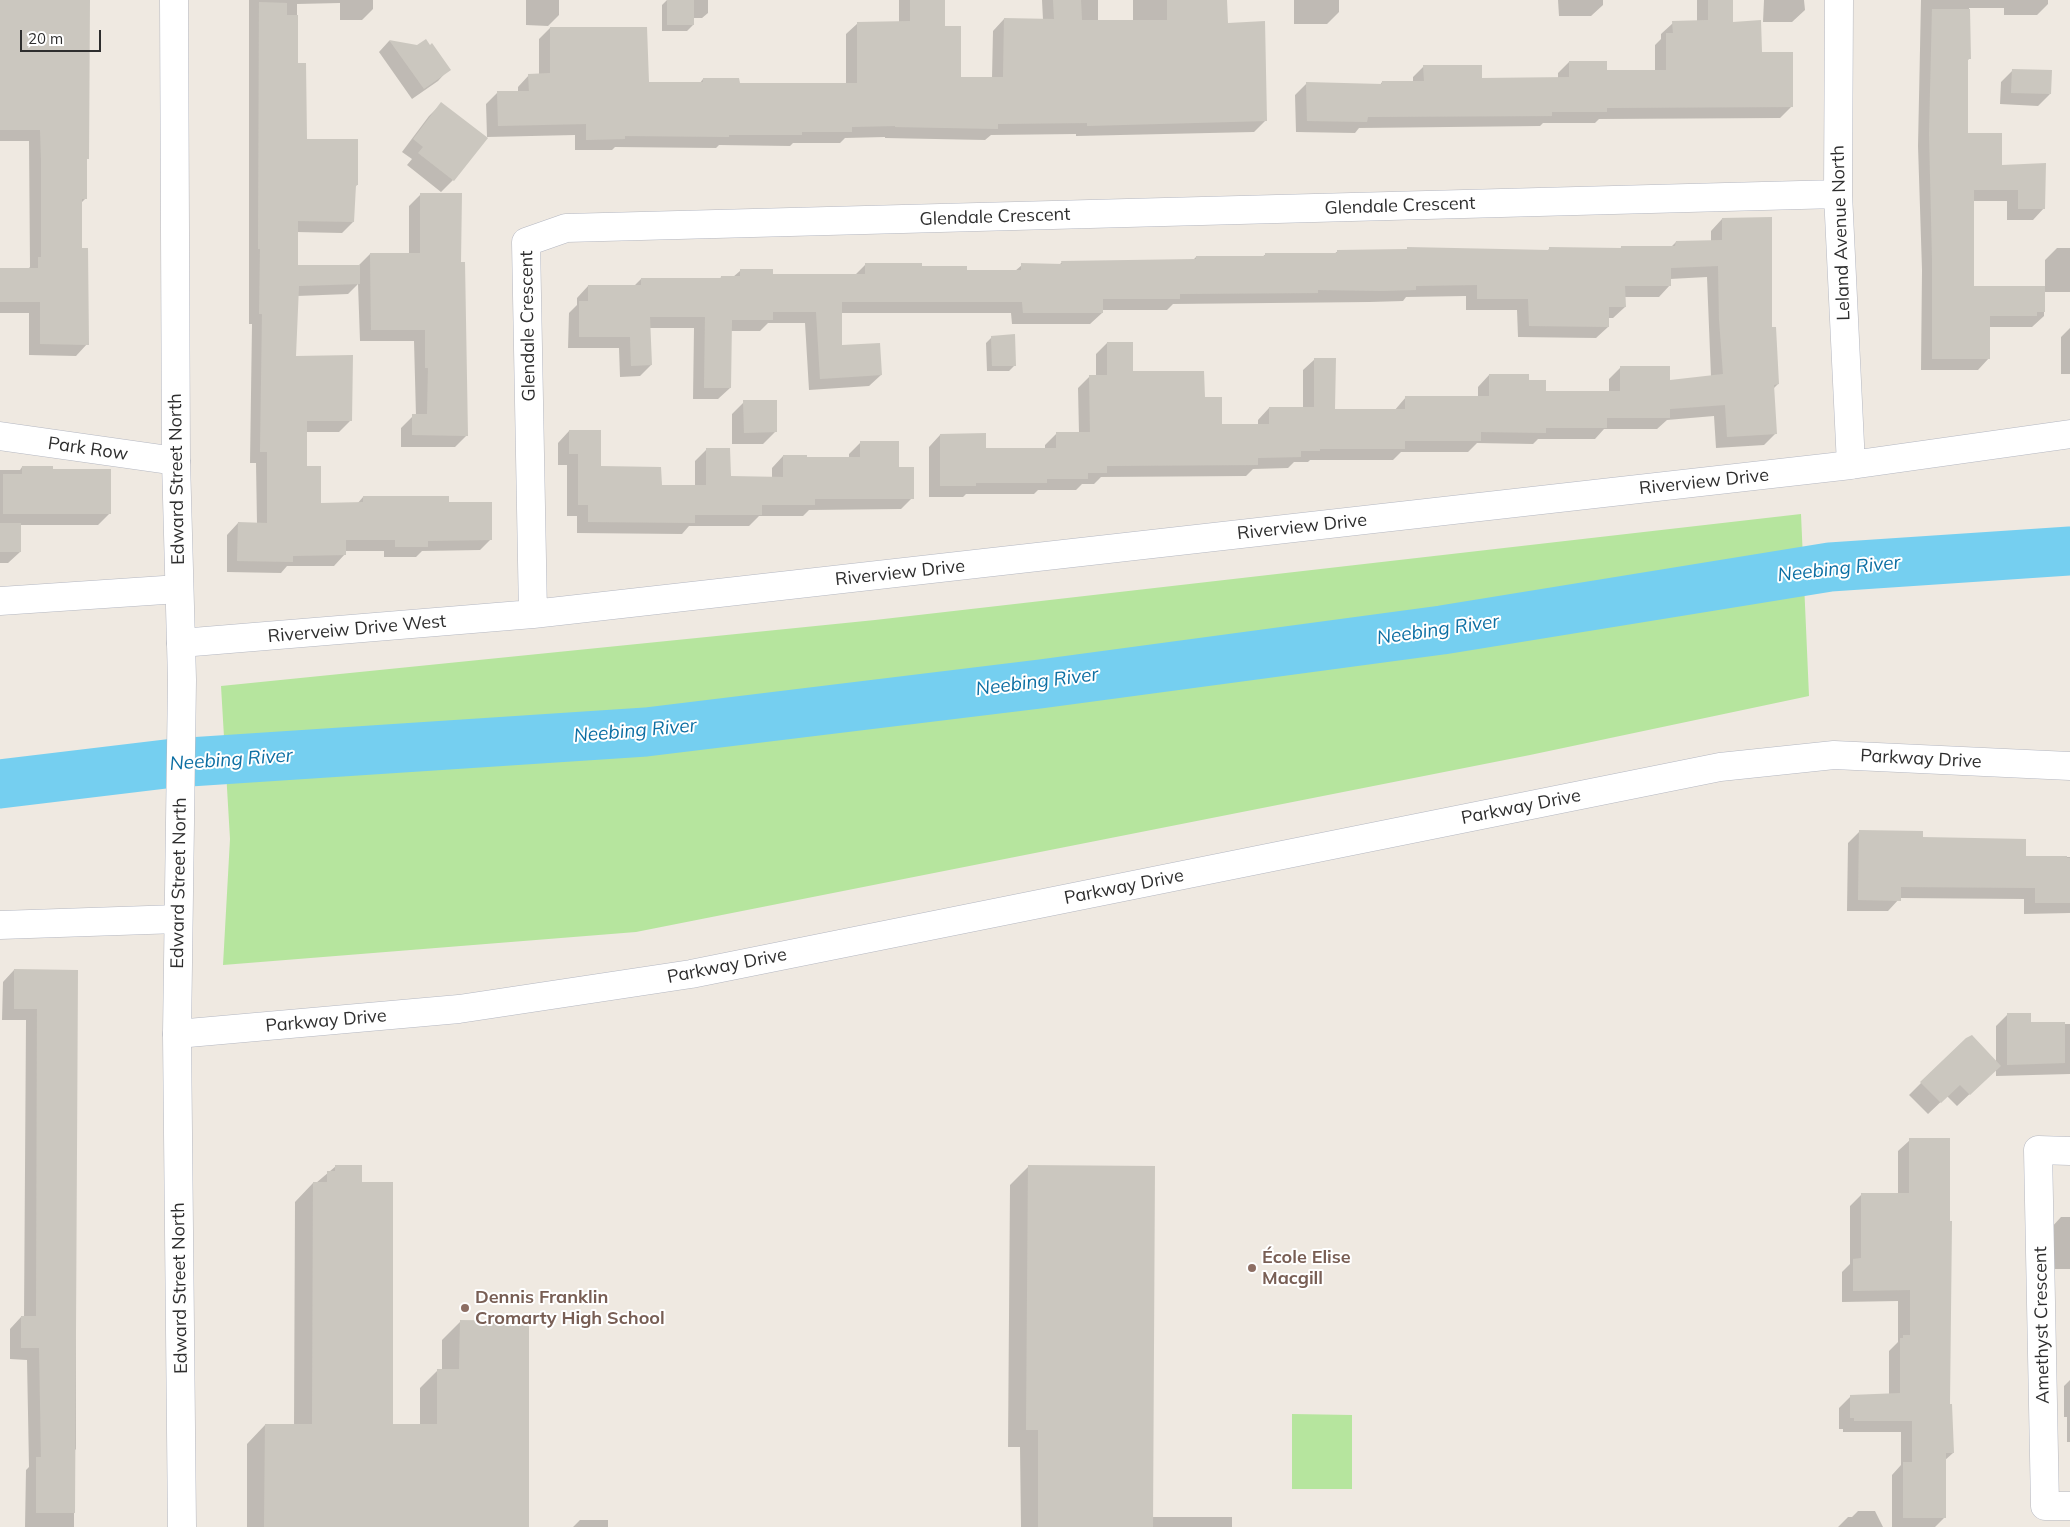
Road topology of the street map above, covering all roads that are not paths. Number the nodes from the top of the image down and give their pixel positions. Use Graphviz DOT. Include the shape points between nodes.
graph roads {
  1 [pos="174,0"];
  2 [pos="1839,0"];
  3 [pos="1838,194"];
  4 [pos="2070,434"];
  5 [pos="0,436"];
  6 [pos="176,461"];
  7 [pos="1851,465"];
  8 [pos="179,589"];
  9 [pos="0,601"];
  10 [pos="533,614"];
  11 [pos="181,643"];
  12 [pos="2070,766"];
  13 [pos="178,919"];
  14 [pos="0,925"];
  15 [pos="177,1034"];
  16 [pos="2070,1150"];
  17 [pos="2070,1506"];
  18 [pos="182,1527"];
  1 -- 6 [label="street, Edward Street North"];
  2 -- 3 [label="street, Leland Avenue North"];
  3 -- 7 [label="street, Leland Avenue North"];
  3 -- 10 [label="street, Glendale Crescent" via="566,228 526,242"];
  4 -- 7 [label="street, Riverview Drive"];
  5 -- 6 [label="street, Park Row"];
  6 -- 8 [label="street, Edward Street North"];
  7 -- 10 [label="street, Riverview Drive"];
  8 -- 9 [label="street"];
  8 -- 11 [label="street, Edward Street North"];
  10 -- 11 [label="street, Riverveiw Drive West"];
  11 -- 13 [label="street, Edward Street North"];
  12 -- 15 [label="street, Parkway Drive" via="1834,756 1720,767 691,974 459,1009"];
  13 -- 14 [label="street"];
  13 -- 15 [label="street, Edward Street North"];
  15 -- 18 [label="street, Edward Street North"];
  16 -- 17 [label="street, Amethyst Crescent" via="2038,1150 2045,1506"];
}
